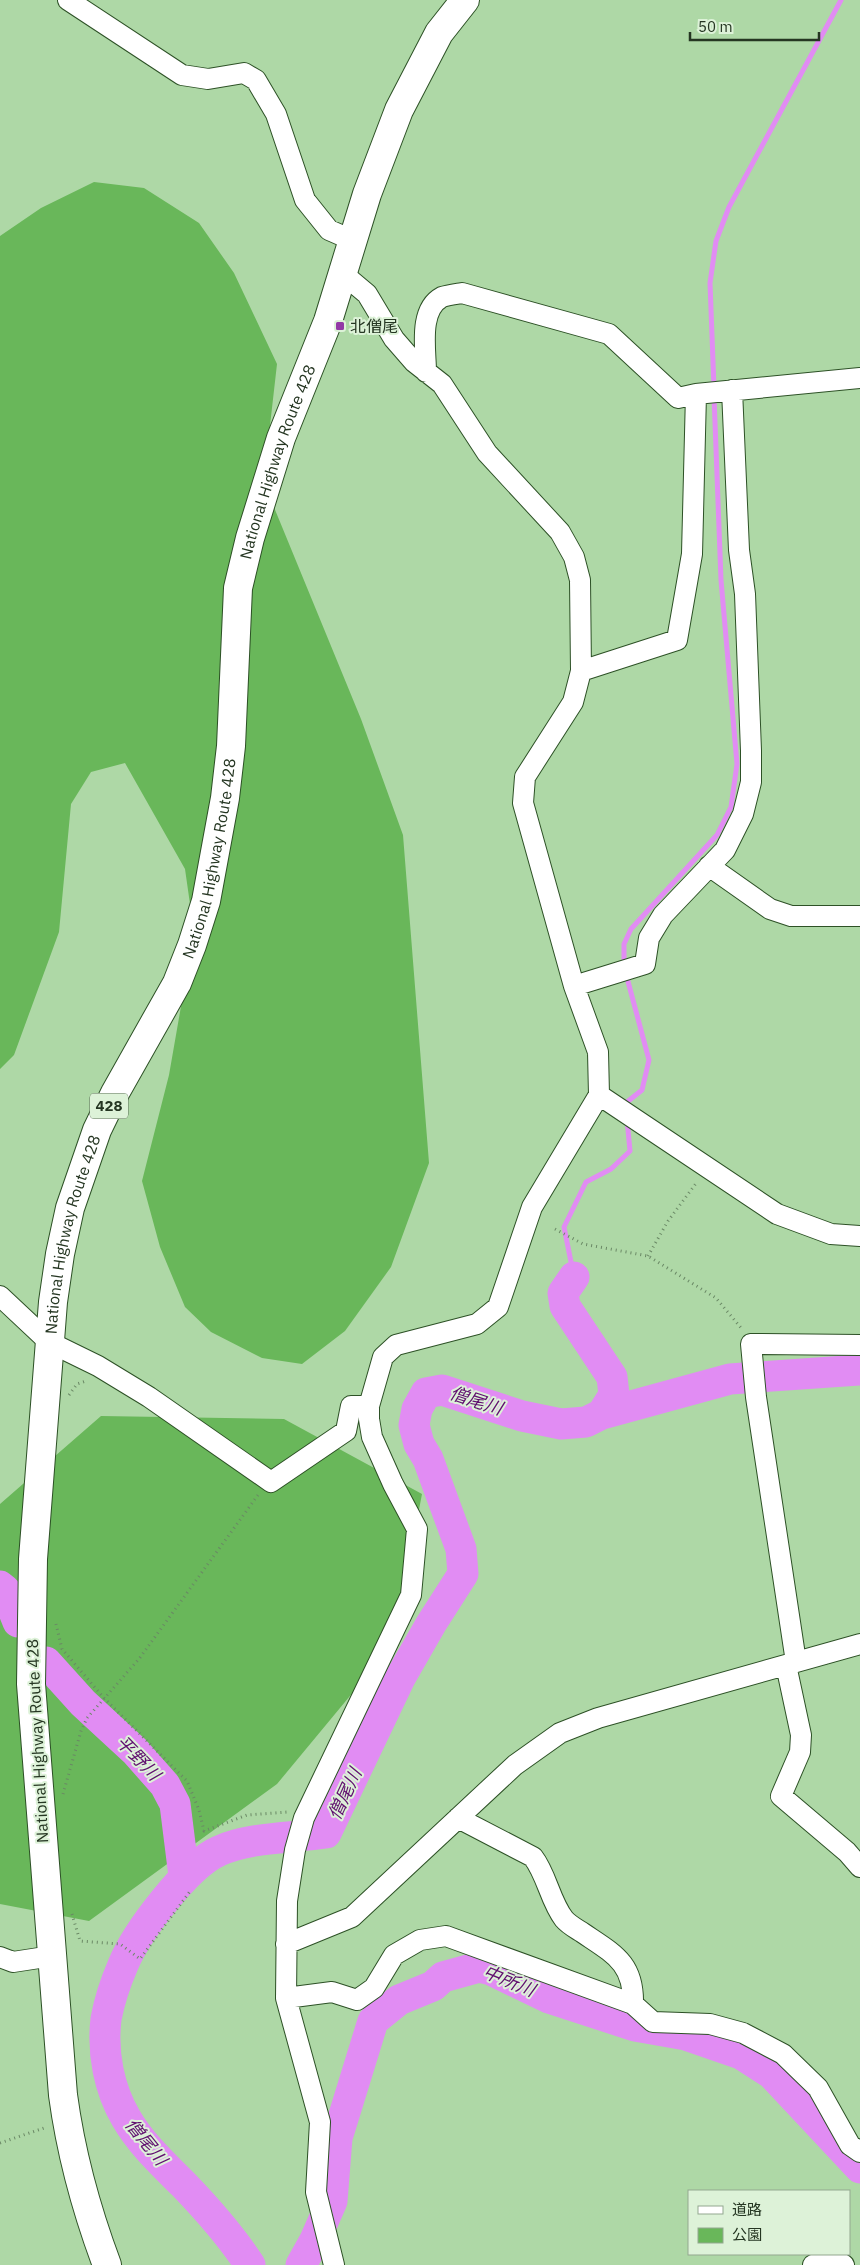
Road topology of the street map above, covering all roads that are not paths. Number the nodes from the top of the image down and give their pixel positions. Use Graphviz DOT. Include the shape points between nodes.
graph roads {
  1 [pos="68,0"];
  2 [pos="464,0"];
  3 [pos="352,240"];
  4 [pos="342,273"];
  5 [pos="426,372"];
  6 [pos="860,378"];
  7 [pos="732,390"];
  8 [pos="696,394"];
  9 [pos="581,671"];
  10 [pos="710,866"];
  11 [pos="860,916"];
  12 [pos="574,986"];
  13 [pos="599,1095"];
  14 [pos="860,1236"];
  15 [pos="0,1296"];
  16 [pos="49,1342"];
  17 [pos="860,1345"];
  18 [pos="369,1406"];
  19 [pos="860,1644"];
  20 [pos="791,1664"];
  21 [pos="458,1818"];
  22 [pos="860,1867"];
  23 [pos="286,1944"];
  24 [pos="52,1956"];
  25 [pos="0,1957"];
  26 [pos="286,1998"];
  27 [pos="633,2004"];
  28 [pos="860,2152"];
  29 [pos="107,2265"];
  30 [pos="334,2265"];
  31 [pos="813,2265"];
  32 [pos="844,2265"];
  1 -- 3 [label="street" via="182,75 208,79 244,73 256,80 276,114 304,200 329,230"];
  2 -- 3 [label="highway, National Highway Route 428 / 428" via="439,33 399,110"];
  3 -- 4 [label="highway, National Highway Route 428 / 428"];
  4 -- 5 [label="street" via="367,294 394,339"];
  4 -- 16 [label="highway, National Highway Route 428 / 428" via="328,321 281,438 238,588 231,746 206,901 177,983 115,1093 83,1168 60,1254"];
  5 -- 8 [label="street" via="426,327 432,306 443,297 462,293 609,334 678,398"];
  5 -- 9 [label="street" via="442,384 487,453 560,532 574,557 580,580"];
  6 -- 7 [label="street"];
  7 -- 8 [label="street"];
  7 -- 10 [label="street" via="739,550 745,594 751,782 743,814 725,850"];
  8 -- 9 [label="street" via="692,554 677,640"];
  9 -- 12 [label="street" via="573,702 525,777 523,803"];
  10 -- 11 [label="street" via="770,909 791,916"];
  10 -- 12 [label="street" via="663,915 650,938 644,964"];
  12 -- 13 [label="street" via="598,1052"];
  13 -- 14 [label="street" via="777,1214 831,1234"];
  13 -- 18 [label="street" via="532,1207 498,1306 477,1324 396,1345 383,1358"];
  15 -- 16 [label="street"];
  16 -- 18 [label="street" via="149,1397 271,1482 346,1431 351,1406"];
  16 -- 24 [label="highway, National Highway Route 428 / 428" via="33,1559 31,1684"];
  17 -- 20 [label="street" via="751,1344"];
  18 -- 23 [label="street" via="372,1437 392,1484 417,1529 411,1595 304,1818 287,1901"];
  19 -- 20 [label="street"];
  20 -- 21 [label="street" via="598,1718 560,1733 515,1765"];
  20 -- 22 [label="street" via="802,1735 800,1752 781,1796"];
  21 -- 23 [label="street" via="352,1917"];
  21 -- 27 [label="street" via="533,1857 565,1921 618,1957 628,1971"];
  23 -- 26 [label="street"];
  24 -- 25 [label="street" via="13,1962"];
  24 -- 29 [label="highway, National Highway Route 428 / 428" via="67,2120 79,2182"];
  26 -- 27 [label="street" via="332,1992 357,2000 374,1988 394,1955 420,1940 446,1936"];
  26 -- 30 [label="street" via="320,2122 316,2192"];
  27 -- 28 [label="street" via="653,2022 710,2024 743,2033 784,2054 818,2088 850,2145"];
  31 -- 32 [label="street" via="832,2258"];
}
